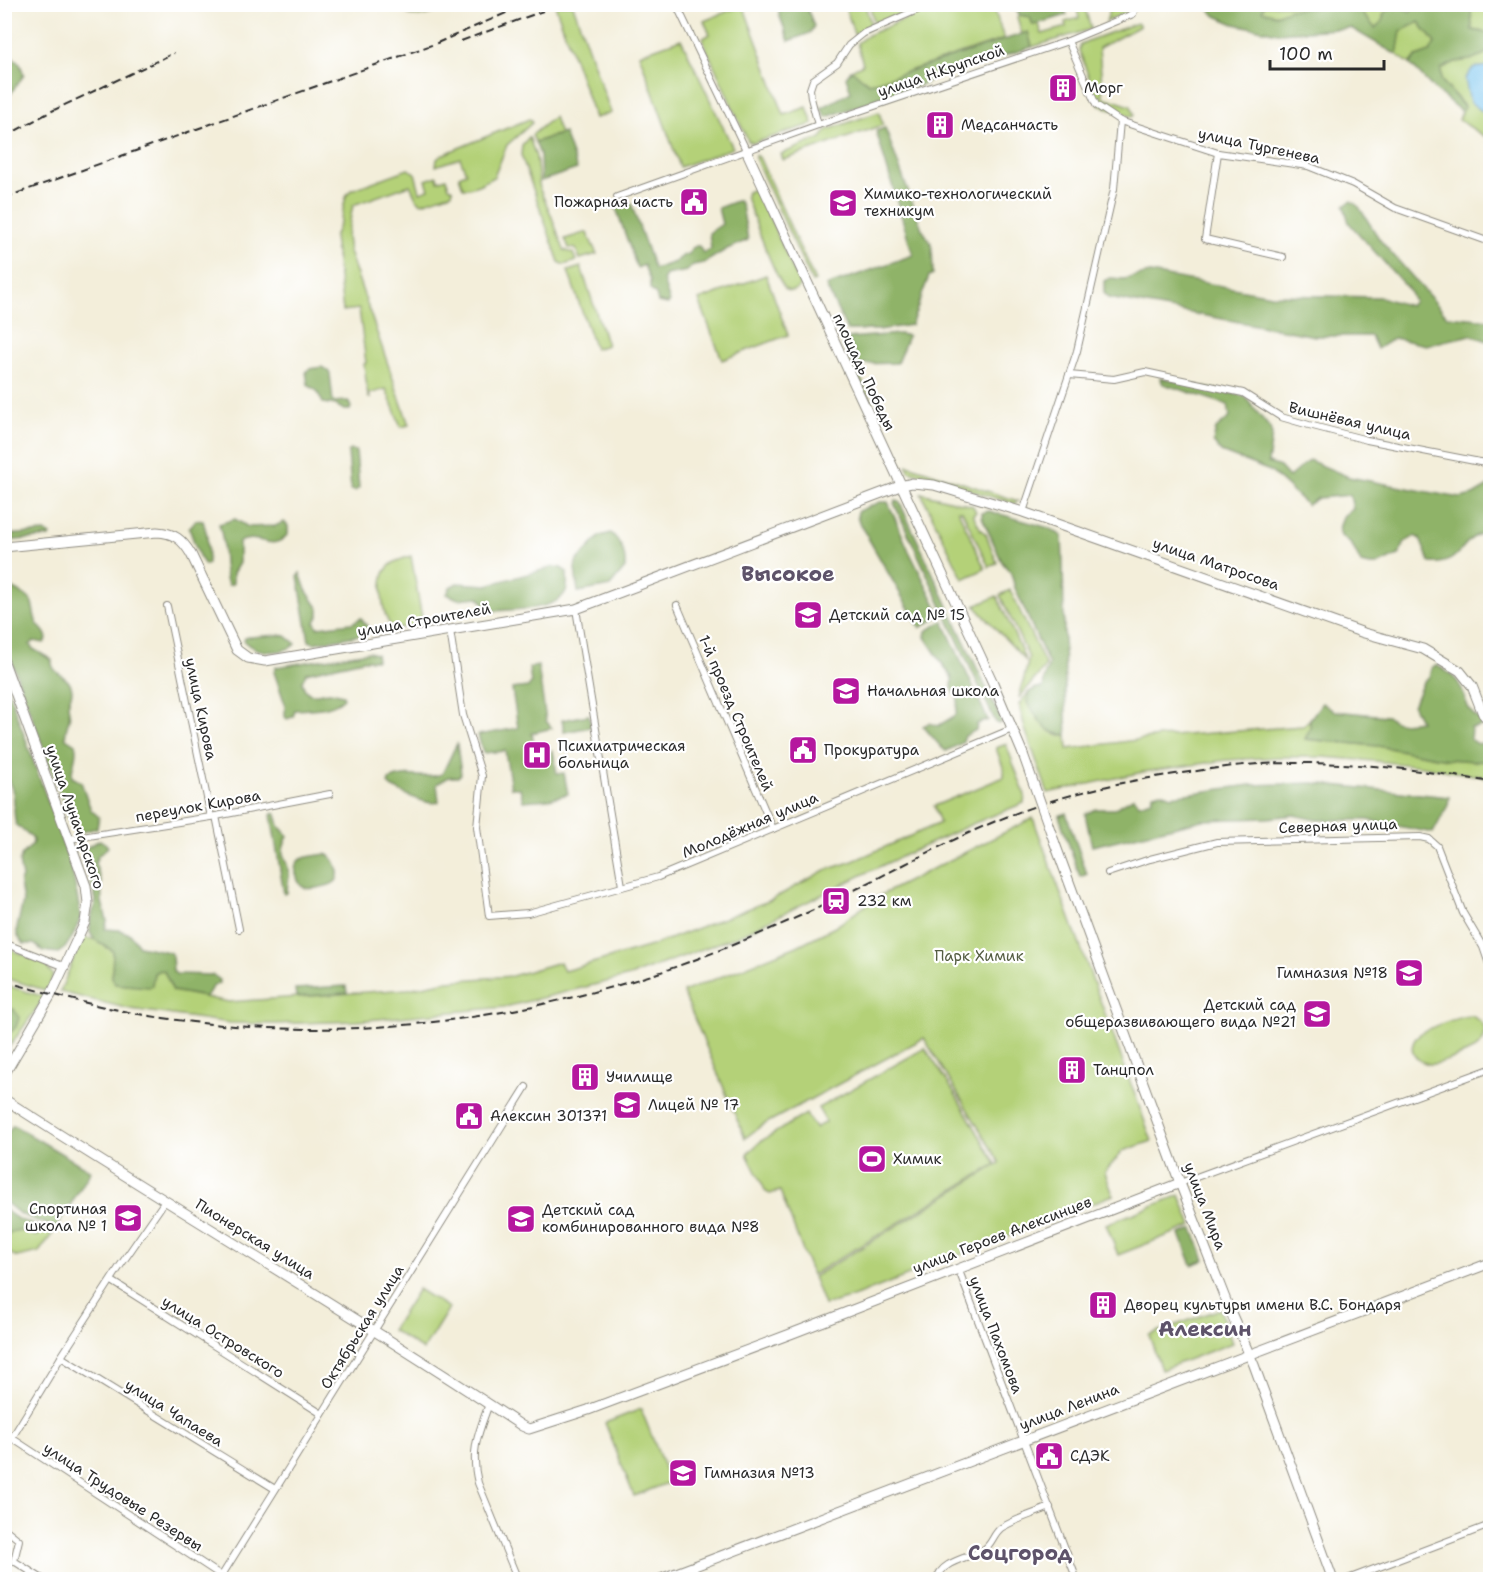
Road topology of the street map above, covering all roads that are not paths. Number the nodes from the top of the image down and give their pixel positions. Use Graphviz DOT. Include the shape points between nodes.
graph roads {
  1 [pos="676,4"];
  2 [pos="931,4"];
  3 [pos="1137,4"];
  4 [pos="1068,41"];
  5 [pos="1120,121"];
  6 [pos="818,125"];
  7 [pos="746,150"];
  8 [pos="1218,153"];
  9 [pos="616,196"];
  10 [pos="1491,242"];
  11 [pos="1283,257"];
  12 [pos="1068,375"];
  13 [pos="1491,464"];
  14 [pos="900,486"];
  15 [pos="1023,512"];
  16 [pos="4,547"];
  17 [pos="167,606"];
  18 [pos="677,606"];
  19 [pos="576,609"];
  20 [pos="450,630"];
  21 [pos="4,662"];
  22 [pos="1491,722"];
  23 [pos="1012,729"];
  24 [pos="1023,754"];
  25 [pos="330,794"];
  26 [pos="213,817"];
  27 [pos="773,829"];
  28 [pos="69,839"];
  29 [pos="1108,873"];
  30 [pos="622,886"];
  31 [pos="239,929"];
  32 [pos="4,943"];
  33 [pos="63,966"];
  34 [pos="1491,967"];
  35 [pos="1491,1069"];
  36 [pos="4,1075"];
  37 [pos="526,1087"];
  38 [pos="4,1100"];
  39 [pos="1180,1183"];
  40 [pos="165,1201"];
  41 [pos="1491,1263"];
  42 [pos="958,1268"];
  43 [pos="112,1281"];
  44 [pos="374,1331"];
  45 [pos="1250,1355"];
  46 [pos="61,1357"];
  47 [pos="489,1404"];
  48 [pos="322,1414"];
  49 [pos="525,1428"];
  50 [pos="4,1433"];
  51 [pos="13,1439"];
  52 [pos="1023,1440"];
  53 [pos="4,1451"];
  54 [pos="275,1489"];
  55 [pos="1050,1508"];
  56 [pos="1491,1525"];
  57 [pos="4,1528"];
  58 [pos="220,1577"];
  59 [pos="44,1580"];
  60 [pos="228,1580"];
  61 [pos="518,1580"];
  62 [pos="658,1580"];
  63 [pos="937,1580"];
  64 [pos="1077,1580"];
  65 [pos="1333,1580"];
  66 [pos="1345,1580"];
  1 -- 7 [label="street, площадь Победы"];
  2 -- 6 [label="street" via="864,33 849,45 837,63 813,80 810,89"];
  3 -- 4 [label="street, улица Н.Крупской" via="1133,14"];
  4 -- 5 [label="street, улица Тургенева" via="1096,105"];
  4 -- 6 [label="street, улица Н.Крупской"];
  5 -- 8 [label="street, улица Тургенева"];
  5 -- 12 [label="street" via="1114,189"];
  6 -- 7 [label="street, улица Н.Крупской"];
  7 -- 9 [label="street, улица Н.Крупской"];
  7 -- 14 [label="street, площадь Победы"];
  8 -- 10 [label="street, улица Тургенева" via="1308,166 1353,184 1395,208"];
  8 -- 11 [label="street" via="1205,239"];
  12 -- 13 [label="street, Вишнёвая улица" via="1114,379 1145,372 1243,393 1281,417 1310,425"];
  12 -- 15 [label="street"];
  14 -- 15 [label="street, улица Матросова" via="934,485"];
  14 -- 19 [label="street, улица Строителей"];
  14 -- 23 [label="street, площадь Победы"];
  15 -- 22 [label="street, улица Матросова" via="1364,633 1423,649 1460,671"];
  16 -- 20 [label="street, улица Строителей" via="157,532 173,534 191,554 237,650 256,661"];
  17 -- 26 [label="street, улица Кирова"];
  18 -- 27 [label="street, 1-й проезд Строителей"];
  19 -- 20 [label="street, улица Строителей"];
  19 -- 30 [label="street"];
  20 -- 30 [label="street, Молодёжная улица" via="463,715 482,776 477,826 489,916 528,913"];
  21 -- 28 [label="street, улица Луначарского"];
  23 -- 24 [label="street, площадь Победы"];
  23 -- 27 [label="street, Молодёжная улица"];
  24 -- 39 [label="street, улица Мира, bridge"];
  25 -- 26 [label="street, переулок Кирова"];
  26 -- 28 [label="street, переулок Кирова"];
  26 -- 31 [label="street, улица Кирова"];
  27 -- 30 [label="street, Молодёжная улица" via="658,877"];
  28 -- 33 [label="street, улица Луначарского" via="88,903 85,922"];
  29 -- 34 [label="street, Северная улица" via="1217,842 1420,837 1437,846 1463,913"];
  32 -- 33 [label="street"];
  33 -- 36 [label="street, улица Луначарского" via="51,995"];
  35 -- 39 [label="street, улица Героев Алексинцев"];
  37 -- 44 [label="street, Октябрьская улица"];
  38 -- 40 [label="street, Пионерская улица"];
  39 -- 42 [label="street, улица Героев Алексинцев"];
  39 -- 45 [label="street, улица Мира"];
  40 -- 43 [label="street"];
  40 -- 44 [label="street, Пионерская улица"];
  41 -- 45 [label="street, улица Ленина"];
  42 -- 49 [label="street, улица Героев Алексинцев" via="588,1410"];
  42 -- 52 [label="street, улица Пахомова"];
  43 -- 46 [label="street"];
  43 -- 48 [label="street, улица Островского"];
  44 -- 47 [label="street, Пионерская улица"];
  44 -- 48 [label="street, Октябрьская улица"];
  45 -- 52 [label="street, улица Ленина"];
  45 -- 65 [label="street, улица Мира"];
  46 -- 51 [label="street"];
  46 -- 54 [label="street, улица Чапаева"];
  47 -- 49 [label="street, Пионерская улица"];
  47 -- 61 [label="street" via="475,1444 474,1468"];
  48 -- 54 [label="street, Октябрьская улица"];
  50 -- 51 [label="street, улица Трудовые Резервы"];
  51 -- 53 [label="street"];
  51 -- 58 [label="street, улица Трудовые Резервы"];
  52 -- 55 [label="street, улица Пахомова"];
  52 -- 62 [label="street, улица Ленина"];
  54 -- 58 [label="street, Октябрьская улица"];
  55 -- 63 [label="street" via="999,1530 988,1546 946,1566"];
  55 -- 64 [label="street, улица Пахомова"];
  56 -- 66 [label="street"];
  57 -- 59 [label="street" via="19,1540 14,1561"];
  58 -- 60 [label="street, улица Трудовые Резервы"];
}
